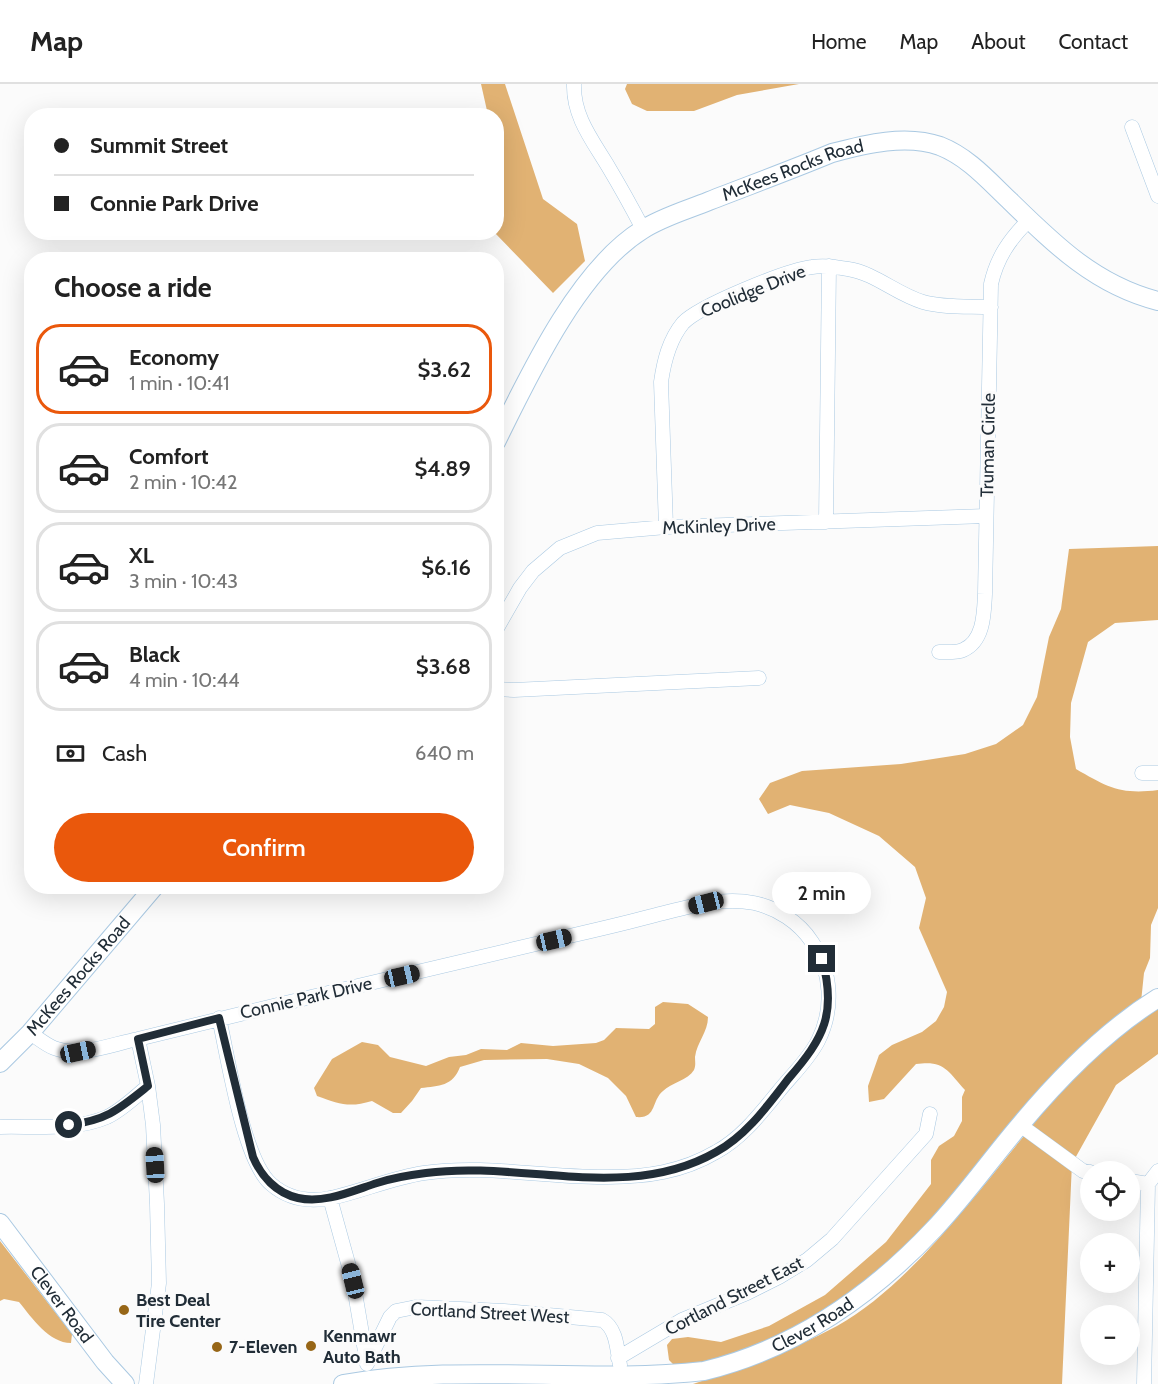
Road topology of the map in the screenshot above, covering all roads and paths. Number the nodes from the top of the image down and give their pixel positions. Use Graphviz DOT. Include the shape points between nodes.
graph roads {
  1 [pos="574,84"];
  2 [pos="1132,127"];
  3 [pos="1158,196"];
  4 [pos="1029,219"];
  5 [pos="643,229"];
  6 [pos="829,266"];
  7 [pos="1158,301"];
  8 [pos="991,307"];
  9 [pos="504,427"];
  10 [pos="986,516"];
  11 [pos="826,522"];
  12 [pos="666,527"];
  13 [pos="504,616"];
  14 [pos="939,652"];
  15 [pos="759,678"];
  16 [pos="504,689"];
  17 [pos="1142,773"];
  18 [pos="1158,773"];
  19 [pos="148,894"];
  20 [pos="1158,998"];
  21 [pos="219,1018"];
  22 [pos="30,1033"];
  23 [pos="138,1039"];
  24 [pos="0,1062"];
  25 [pos="148,1086"];
  26 [pos="930,1114"];
  27 [pos="1020,1125"];
  28 [pos="0,1127"];
  29 [pos="1080,1169"];
  30 [pos="1158,1171"];
  31 [pos="1140,1183"];
  32 [pos="1148,1184"];
  33 [pos="330,1198"];
  34 [pos="0,1223"];
  35 [pos="618,1358"];
  36 [pos="368,1372"];
  37 [pos="120,1382"];
  38 [pos="623,1382"];
  39 [pos="146,1384"];
  40 [pos="343,1384"];
  41 [pos="1144,1384"];
  1 -- 5 [label="street" via="579,118 587,136"];
  2 -- 3 [label="street"];
  4 -- 5 [label="street, McKees Rocks Road" via="961,158 941,147 899,141 832,153"];
  4 -- 7 [label="street, McKees Rocks Road" via="1099,278"];
  4 -- 8 [label="street, Truman Circle" via="1005,247 998,262 991,284"];
  5 -- 9 [label="street, McKees Rocks Road" via="617,250 571,306"];
  6 -- 8 [label="street, Coolidge Drive" via="869,275 922,302"];
  6 -- 11 [label="street"];
  6 -- 12 [label="street, Coolidge Drive" via="793,271 703,308 684,323 671,341 661,382"];
  8 -- 10 [label="street, Truman Circle"];
  10 -- 11 [label="street, McKinley Drive"];
  10 -- 14 [label="street, Truman Circle" via="981,629 962,651"];
  11 -- 12 [label="street, McKinley Drive"];
  12 -- 13 [label="street, McKinley Drive" via="597,533 560,548 533,571"];
  15 -- 16 [label="street"];
  17 -- 18 [label="street"];
  19 -- 22 [label="street, McKees Rocks Road"];
  20 -- 27 [label="street, Clever Road" via="1083,1057"];
  21 -- 23 [label="street, Connie Park Drive"];
  21 -- 33 [label="street, Connie Park Drive" via="246,1136 259,1171 269,1183 297,1198"];
  21 -- 33 [label="street, Connie Park Drive" via="706,903 750,902 769,907 792,920 810,938 822,959 829,982 829,1004 818,1041 755,1120 717,1152 657,1175 426,1173"];
  22 -- 23 [label="street, Connie Park Drive" via="52,1047 78,1052"];
  22 -- 24 [label="street, McKees Rocks Road"];
  23 -- 25 [label="street"];
  25 -- 28 [label="street" via="114,1113 92,1122"];
  25 -- 39 [label="street" via="159,1282"];
  26 -- 35 [label="street, Cortland Street East" via="926,1134 839,1232 807,1260 747,1293 682,1320"];
  27 -- 29 [label="street"];
  27 -- 38 [label="street, Clever Road" via="935,1228 856,1300 792,1340 747,1359 702,1371"];
  30 -- 32 [label="street"];
  31 -- 32 [label="street"];
  32 -- 41 [label="street"];
  33 -- 36 [label="street" via="353,1281"];
  34 -- 37 [label="street, Clever Road"];
  35 -- 36 [label="street, Cortland Street West" via="613,1330 602,1320 416,1307 396,1311 390,1317"];
  35 -- 38 [label="street, Cortland Street West"];
  36 -- 38 [label="street, Clever Road"];
  36 -- 40 [label="street, Clever Road"];
}
